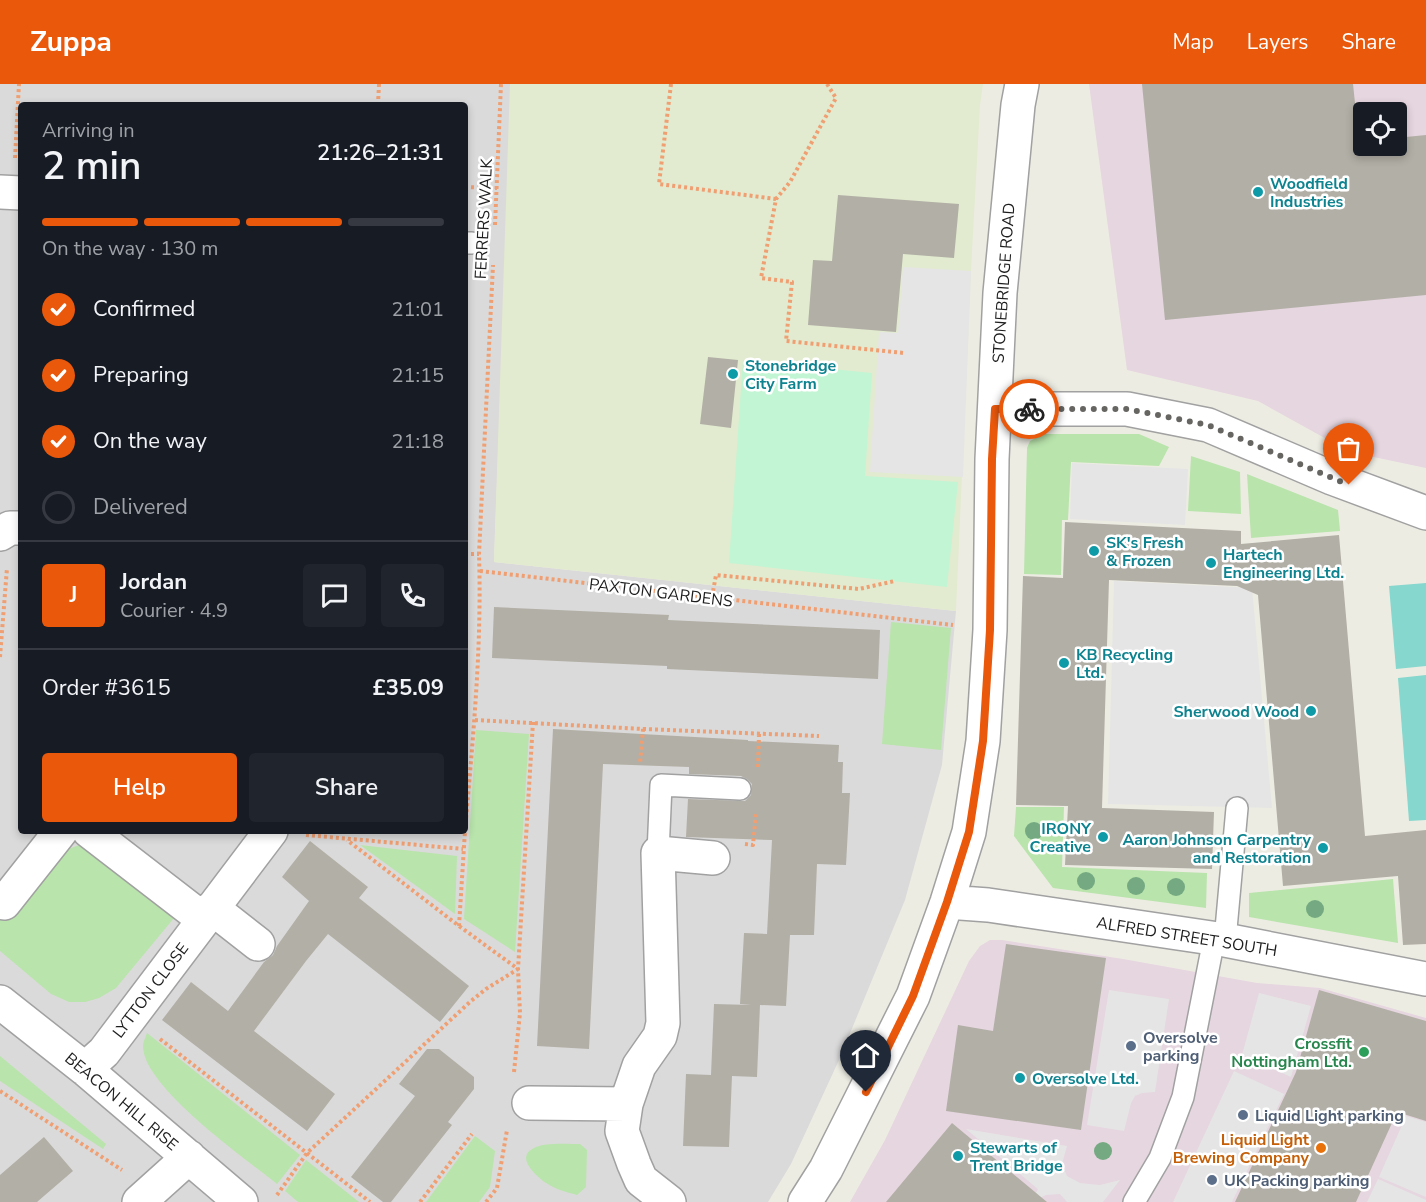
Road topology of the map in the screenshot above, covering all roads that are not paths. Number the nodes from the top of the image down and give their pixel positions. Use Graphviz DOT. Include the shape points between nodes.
graph roads {
  1 [pos="1022,84"];
  2 [pos="995,409"];
  3 [pos="1426,513"];
  4 [pos="740,789"];
  5 [pos="1238,808"];
  6 [pos="59,834"];
  7 [pos="93,834"];
  8 [pos="269,834"];
  9 [pos="658,854"];
  10 [pos="713,858"];
  11 [pos="947,902"];
  12 [pos="3,903"];
  13 [pos="207,913"];
  14 [pos="1219,940"];
  15 [pos="258,944"];
  16 [pos="1426,978"];
  17 [pos="0,1002"];
  18 [pos="85,1069"];
  19 [pos="520,1103"];
  20 [pos="626,1104"];
  21 [pos="189,1157"];
  22 [pos="146,1196"];
  23 [pos="241,1202"];
  24 [pos="669,1202"];
  25 [pos="805,1202"];
  26 [pos="1134,1202"];
  1 -- 2 [label="street, STONEBRIDGE ROAD" via="1005,237"];
  2 -- 3 [label="street" via="1127,409 1208,425"];
  2 -- 11 [label="street, STONEBRIDGE ROAD" via="983,741 969,832"];
  4 -- 9 [label="lane" via="661,784"];
  5 -- 14 [label="lane"];
  6 -- 12 [label="street"];
  7 -- 13 [label="street"];
  8 -- 13 [label="street, LYTTON CLOSE"];
  9 -- 10 [label="street"];
  9 -- 20 [label="street" via="663,1023 660,1036 639,1066"];
  11 -- 14 [label="street, ALFRED STREET SOUTH"];
  11 -- 25 [label="street, STONEBRIDGE ROAD" via="913,996 826,1169"];
  13 -- 15 [label="street"];
  13 -- 18 [label="street, LYTTON CLOSE" via="104,1052"];
  14 -- 16 [label="street, ALFRED STREET SOUTH"];
  14 -- 26 [label="lane" via="1183,1097 1160,1158"];
  17 -- 18 [label="street, BEACON HILL RISE"];
  18 -- 21 [label="street, BEACON HILL RISE"];
  19 -- 20 [label="street"];
  20 -- 24 [label="street" via="622,1131 634,1164 642,1180"];
  21 -- 22 [label="street"];
  21 -- 23 [label="street, BEACON HILL RISE"];
}
